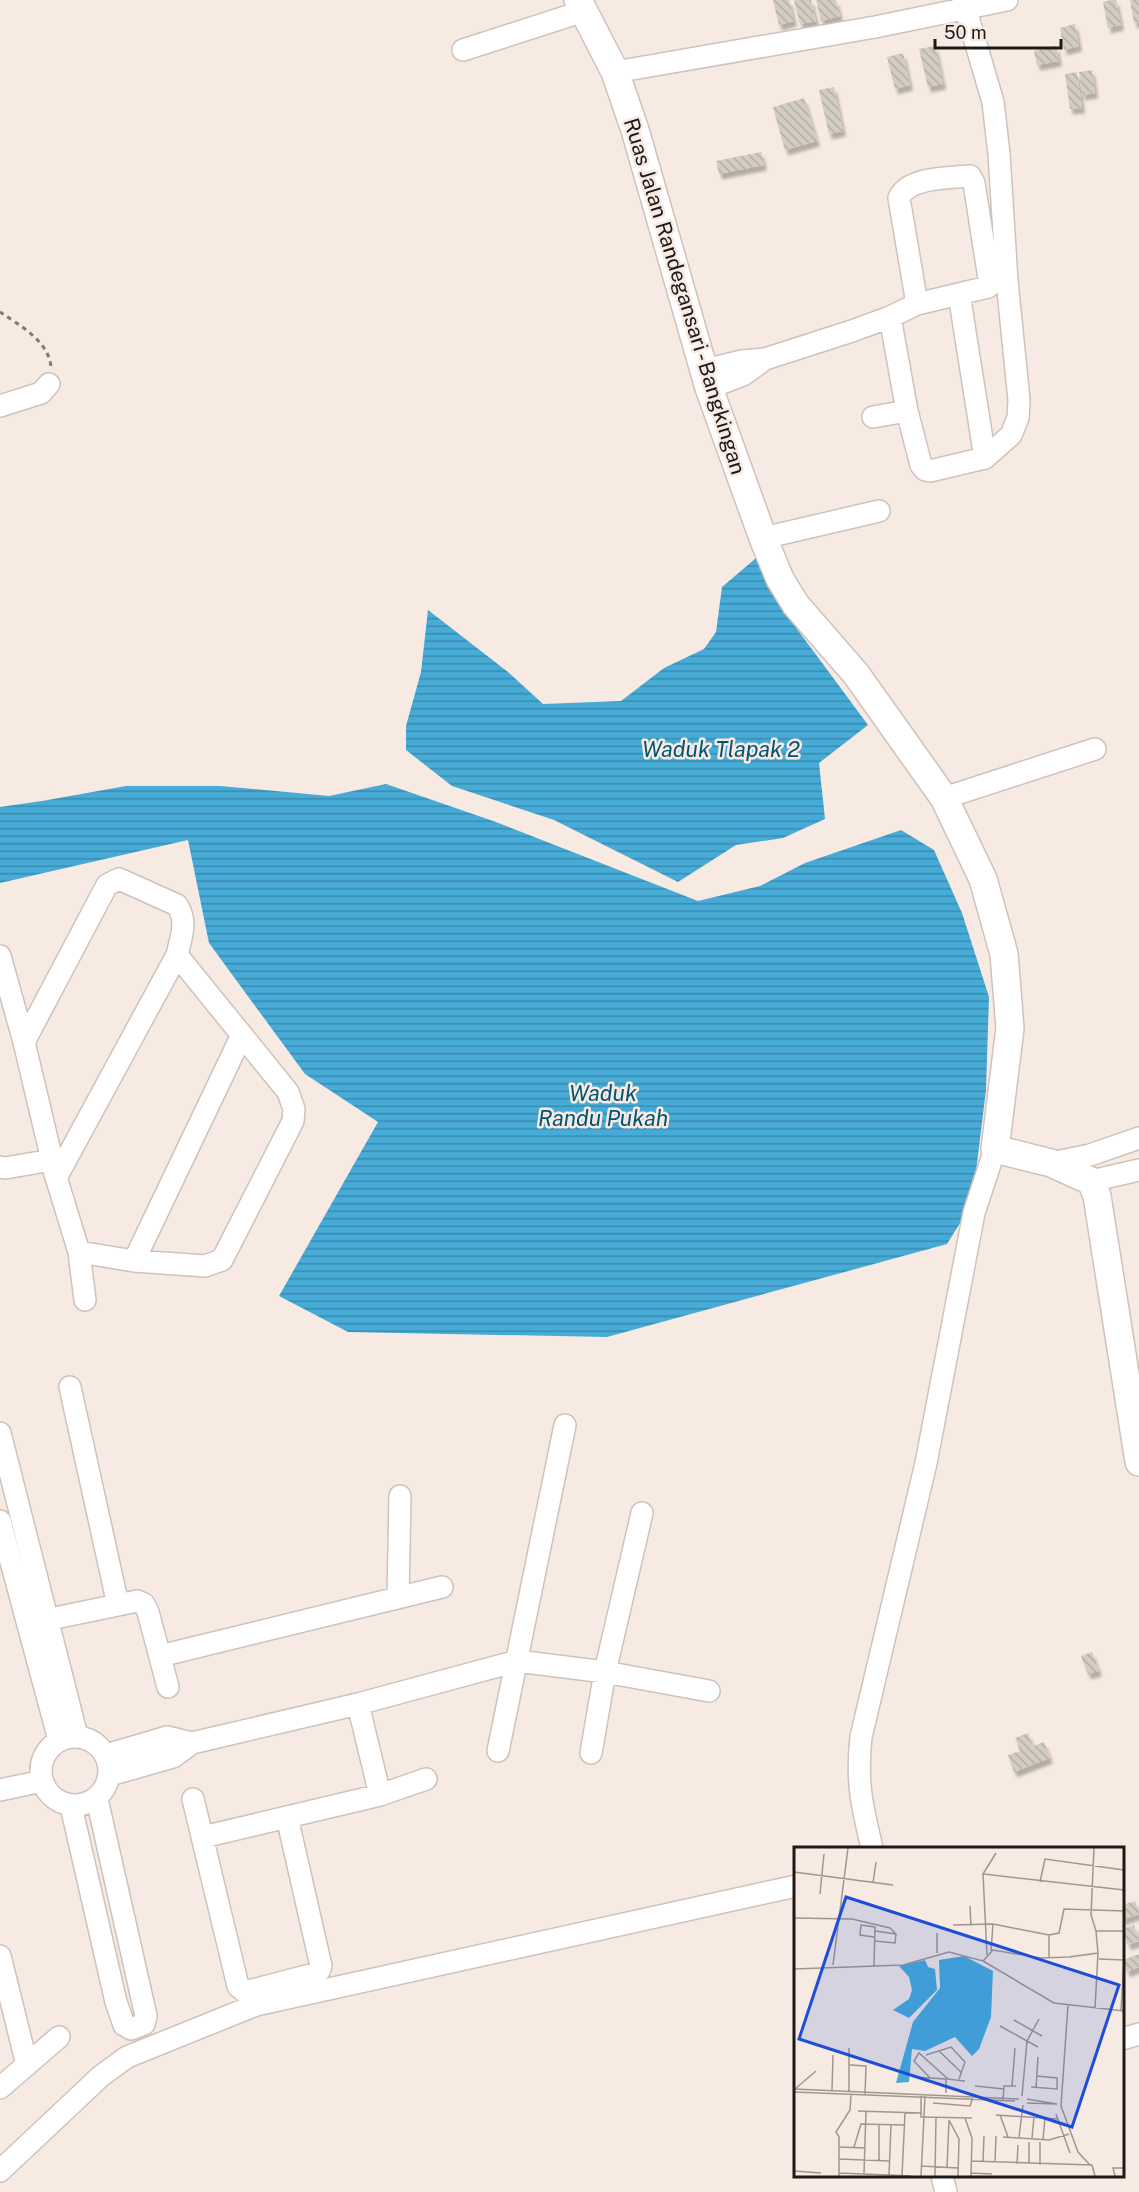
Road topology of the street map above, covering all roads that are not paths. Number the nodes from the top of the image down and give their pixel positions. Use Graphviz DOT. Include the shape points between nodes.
graph roads {
  1 [pos="1007,0"];
  2 [pos="965,5"];
  3 [pos="581,6"];
  4 [pos="463,50"];
  5 [pos="615,72"];
  6 [pos="998,283"];
  7 [pos="959,294"];
  8 [pos="917,304"];
  9 [pos="890,317"];
  10 [pos="707,379"];
  11 [pos="50,384"];
  12 [pos="0,406"];
  13 [pos="907,411"];
  14 [pos="873,417"];
  15 [pos="985,458"];
  16 [pos="879,511"];
  17 [pos="763,538"];
  18 [pos="1095,749"];
  19 [pos="944,798"];
  20 [pos="177,955"];
  21 [pos="0,956"];
  22 [pos="242,1035"];
  23 [pos="24,1042"];
  24 [pos="1139,1138"];
  25 [pos="995,1149"];
  26 [pos="1051,1164"];
  27 [pos="2,1168"];
  28 [pos="54,1169"];
  29 [pos="1139,1170"];
  30 [pos="1091,1181"];
  31 [pos="79,1252"];
  32 [pos="134,1261"];
  33 [pos="85,1300"];
  34 [pos="70,1387"];
  35 [pos="565,1425"];
  36 [pos="0,1433"];
  37 [pos="1139,1462"];
  38 [pos="400,1496"];
  39 [pos="642,1513"];
  40 [pos="0,1521"];
  41 [pos="442,1587"];
  42 [pos="398,1598"];
  43 [pos="118,1605"];
  44 [pos="48,1619"];
  45 [pos="27,1624"];
  46 [pos="160,1656"];
  47 [pos="517,1661"];
  48 [pos="605,1672"];
  49 [pos="168,1687"];
  50 [pos="710,1691"];
  51 [pos="358,1704"];
  52 [pos="68,1738"];
  53 [pos="498,1751"];
  54 [pos="591,1753"];
  55 [pos="108,1765"];
  56 [pos="426,1779"];
  57 [pos="42,1781"];
  58 [pos="0,1790"];
  59 [pos="380,1795"];
  60 [pos="97,1799"];
  61 [pos="193,1799"];
  62 [pos="71,1806"];
  63 [pos="287,1817"];
  64 [pos="203,1837"];
  65 [pos="872,1847"];
  66 [pos="794,1886"];
  67 [pos="1,1968"];
  68 [pos="1139,2034"];
  69 [pos="59,2037"];
  70 [pos="1124,2038"];
  71 [pos="27,2065"];
  72 [pos="0,2088"];
  73 [pos="0,2171"];
  74 [pos="942,2177"];
  75 [pos="946,2192"];
  1 -- 2 [label="street"];
  2 -- 5 [label="street"];
  2 -- 6 [label="street" via="993,102 999,154"];
  3 -- 4 [label="street"];
  3 -- 5 [label="main road, Ruas Jalan Randegansari - Bangkingan"];
  5 -- 10 [label="main road, Ruas Jalan Randegansari - Bangkingan"];
  6 -- 7 [label="street"];
  6 -- 8 [label="street" via="972,178 915,183 907,186 898,198"];
  6 -- 15 [label="street" via="1019,399 1018,418 1011,435"];
  7 -- 8 [label="street"];
  7 -- 15 [label="street"];
  8 -- 9 [label="street"];
  9 -- 10 [label="street" via="765,359 742,375"];
  9 -- 13 [label="street"];
  10 -- 17 [label="main road, Ruas Jalan Randegansari - Bangkingan"];
  11 -- 12 [label="street" via="41,393"];
  13 -- 14 [label="street"];
  13 -- 15 [label="street" via="925,470"];
  16 -- 17 [label="street"];
  17 -- 19 [label="main road, Ruas Jalan Randegansari - Bangkingan" via="780,579 796,604 856,674"];
  18 -- 19 [label="street"];
  19 -- 25 [label="main road, Ruas Jalan Randegansari - Bangkingan" via="984,879 1004,954 1010,1028"];
  20 -- 22 [label="street"];
  20 -- 23 [label="street" via="184,926 177,905 119,879 113,881 107,885"];
  20 -- 28 [label="street"];
  21 -- 23 [label="street"];
  22 -- 32 [label="street"];
  22 -- 32 [label="street" via="288,1092 294,1109 293,1121 222,1260 205,1266"];
  23 -- 28 [label="street"];
  24 -- 26 [label="street"];
  25 -- 26 [label="main road"];
  25 -- 65 [label="street" via="974,1214 926,1463 861,1737 860,1798"];
  26 -- 30 [label="main road"];
  27 -- 28 [label="street"];
  28 -- 31 [label="street"];
  29 -- 30 [label="street"];
  30 -- 37 [label="main road" via="1097,1196"];
  31 -- 32 [label="street"];
  31 -- 33 [label="street"];
  34 -- 43 [label="street"];
  35 -- 47 [label="street"];
  36 -- 44 [label="street"];
  38 -- 42 [label="street"];
  39 -- 48 [label="street"];
  40 -- 45 [label="street"];
  41 -- 42 [label="street"];
  42 -- 46 [label="street"];
  43 -- 44 [label="street"];
  43 -- 46 [label="street" via="137,1601 144,1604"];
  44 -- 45 [label="street"];
  44 -- 52 [label="street"];
  45 -- 52 [label="street"];
  46 -- 49 [label="street"];
  47 -- 48 [label="street"];
  47 -- 51 [label="street"];
  47 -- 53 [label="street"];
  48 -- 50 [label="street"];
  48 -- 54 [label="street"];
  51 -- 55 [label="street" via="192,1743 167,1737"];
  51 -- 59 [label="street"];
  52 -- 55 [label="street" via="95,1742"];
  52 -- 57 [label="street" via="47,1750 41,1765"];
  55 -- 60 [label="street" via="106,1786"];
  56 -- 59 [label="street"];
  57 -- 58 [label="street"];
  57 -- 62 [label="street" via="58,1802"];
  59 -- 63 [label="street"];
  60 -- 62 [label="street"];
  60 -- 62 [label="street" via="146,2016 144,2024 131,2029 124,2025 116,2002"];
  61 -- 64 [label="street"];
  63 -- 64 [label="street"];
  63 -- 64 [label="street" via="321,1966 314,1974 245,1992 238,1986"];
  66 -- 73 [label="street" via="256,2006 127,2057 101,2076"];
  67 -- 71 [label="street"];
  68 -- 70 [label="street"];
  69 -- 71 [label="street"];
  71 -- 72 [label="street"];
  74 -- 75 [label="street"];
}
